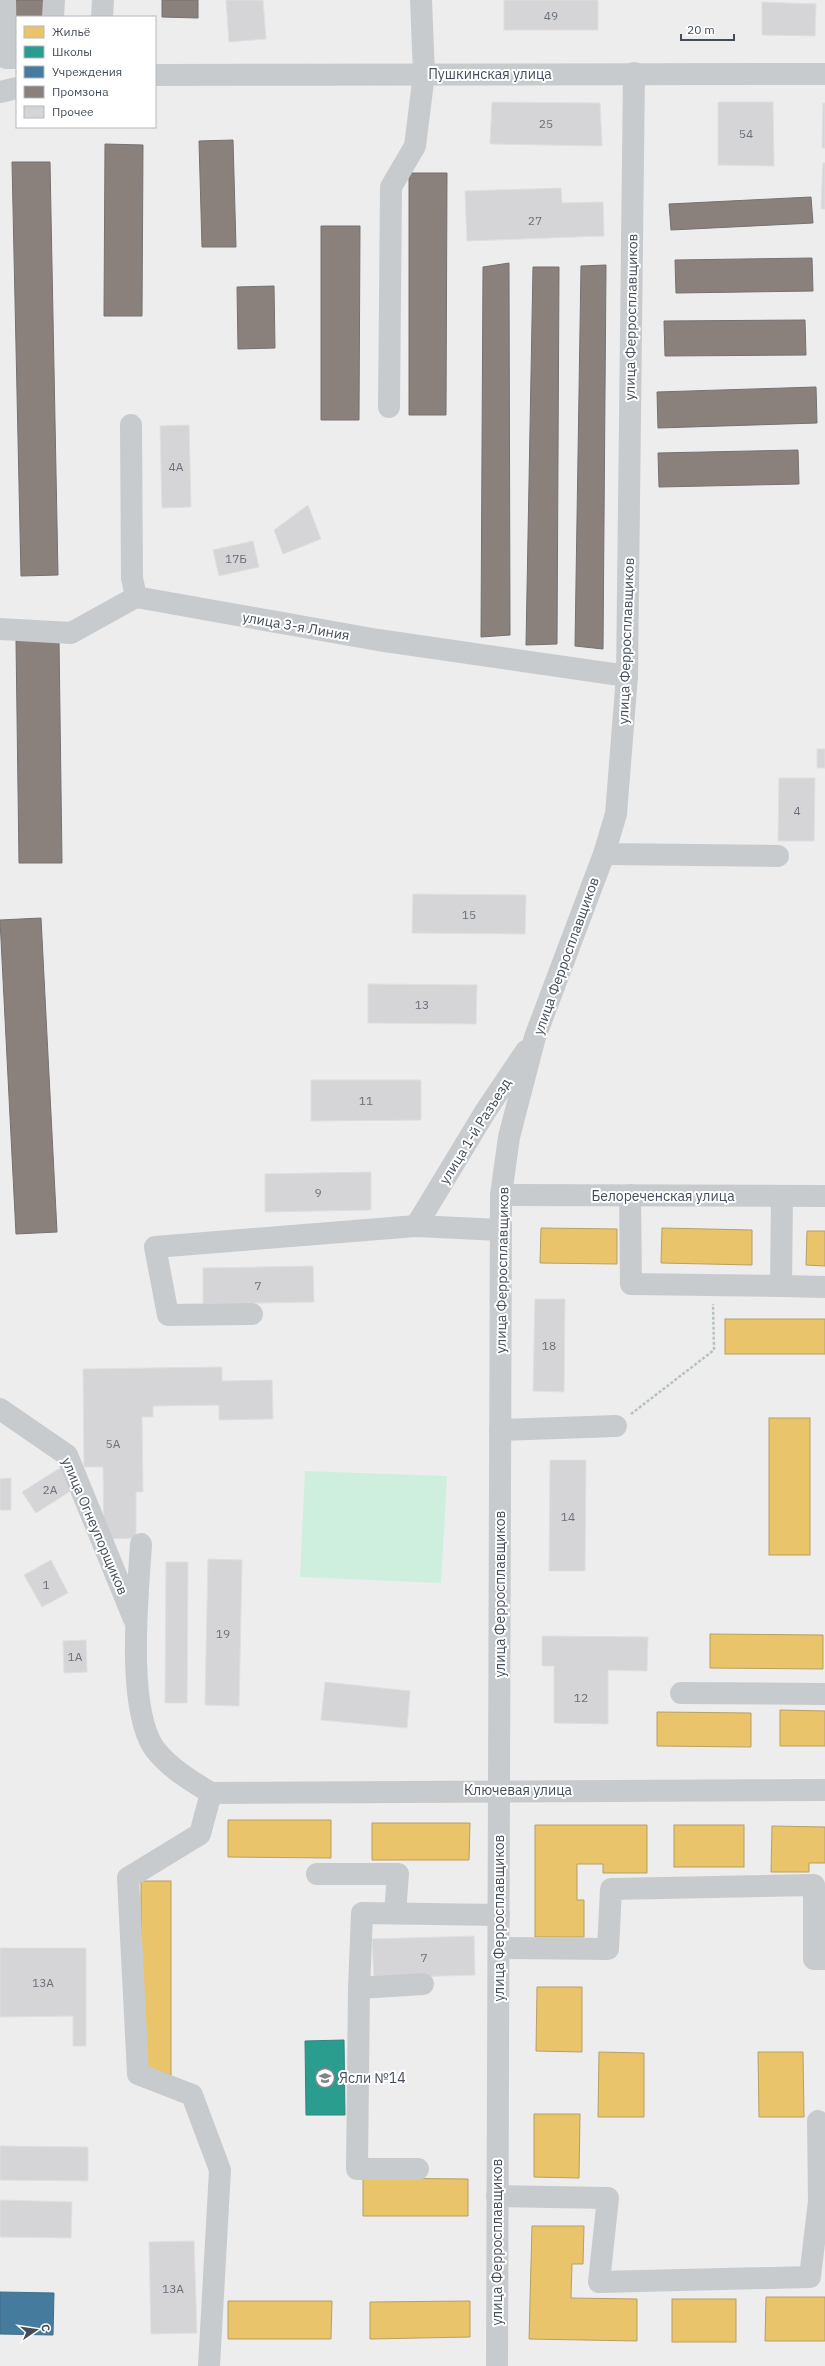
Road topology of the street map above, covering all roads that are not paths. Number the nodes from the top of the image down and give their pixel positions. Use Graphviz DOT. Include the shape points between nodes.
graph roads {
  1 [pos="5,0"];
  2 [pos="54,0"];
  3 [pos="103,0"];
  4 [pos="421,0"];
  5 [pos="53,16"];
  6 [pos="102,16"];
  7 [pos="16,58"];
  8 [pos="634,73"];
  9 [pos="424,74"];
  10 [pos="825,74"];
  11 [pos="156,75"];
  12 [pos="16,88"];
  13 [pos="0,92"];
  14 [pos="389,408"];
  15 [pos="131,425"];
  16 [pos="136,597"];
  17 [pos="0,629"];
  18 [pos="627,676"];
  19 [pos="604,854"];
  20 [pos="778,856"];
  21 [pos="535,1037"];
  22 [pos="501,1195"];
  23 [pos="630,1195"];
  24 [pos="782,1196"];
  25 [pos="825,1196"];
  26 [pos="416,1226"];
  27 [pos="501,1230"];
  28 [pos="781,1286"];
  29 [pos="825,1287"];
  30 [pos="252,1314"];
  31 [pos="0,1409"];
  32 [pos="616,1426"];
  33 [pos="500,1430"];
  34 [pos="141,1544"];
  35 [pos="137,1627"];
  36 [pos="681,1693"];
  37 [pos="825,1694"];
  38 [pos="499,1790"];
  39 [pos="825,1790"];
  40 [pos="211,1792"];
  41 [pos="317,1874"];
  42 [pos="395,1913"];
  43 [pos="499,1915"];
  44 [pos="498,1948"];
  45 [pos="825,1959"];
  46 [pos="423,1984"];
  47 [pos="359,1988"];
  48 [pos="818,2121"];
  49 [pos="418,2169"];
  50 [pos="497,2196"];
  51 [pos="822,2201"];
  52 [pos="209,2366"];
  53 [pos="497,2366"];
  1 -- 7 [label="street" via="6,58"];
  2 -- 5 [label="street"];
  3 -- 6 [label="street"];
  4 -- 9 [label="street"];
  8 -- 9 [label="street, Пушкинская улица"];
  8 -- 10 [label="street, Пушкинская улица"];
  8 -- 18 [label="street, улица Ферросплавщиков"];
  9 -- 11 [label="street, Пушкинская улица"];
  9 -- 14 [label="street" via="414,146 391,187"];
  12 -- 13 [label="street"];
  15 -- 16 [label="street" via="132,578"];
  16 -- 17 [label="street" via="71,634"];
  16 -- 18 [label="street, улица 3-я Линия" via="378,640"];
  18 -- 19 [label="street, улица Ферросплавщиков" via="616,814"];
  19 -- 20 [label="street"];
  19 -- 21 [label="street, улица Ферросплавщиков"];
  21 -- 22 [label="street, улица Ферросплавщиков" via="509,1137"];
  21 -- 26 [label="street, улица 1-й Разъезд" via="485,1112"];
  22 -- 23 [label="street, Белореченская улица"];
  22 -- 27 [label="street, улица Ферросплавщиков"];
  23 -- 24 [label="street, Белореченская улица"];
  23 -- 28 [label="street" via="631,1284"];
  24 -- 25 [label="street, Белореченская улица"];
  24 -- 28 [label="street"];
  26 -- 27 [label="street"];
  26 -- 30 [label="street" via="155,1247 168,1315"];
  27 -- 33 [label="street, улица Ферросплавщиков"];
  28 -- 29 [label="street"];
  31 -- 35 [label="street, улица Огнеупорщиков" via="68,1455"];
  32 -- 33 [label="street"];
  33 -- 38 [label="street, улица Ферросплавщиков"];
  34 -- 35 [label="street"];
  35 -- 40 [label="street" via="136,1665 140,1711 154,1748 184,1776"];
  36 -- 37 [label="street"];
  38 -- 39 [label="street, Ключевая улица"];
  38 -- 40 [label="street, Ключевая улица"];
  38 -- 43 [label="street, улица Ферросплавщиков"];
  40 -- 52 [label="street" via="200,1834 128,1878 138,2074 192,2095 220,2170"];
  41 -- 42 [label="street" via="398,1874"];
  42 -- 43 [label="street"];
  42 -- 47 [label="street" via="362,1913"];
  43 -- 44 [label="street, улица Ферросплавщиков"];
  44 -- 45 [label="street" via="608,1949 611,1889 814,1885 814,1959"];
  44 -- 50 [label="street, улица Ферросплавщиков"];
  46 -- 47 [label="street"];
  47 -- 49 [label="street" via="357,2169"];
  48 -- 51 [label="street"];
  50 -- 51 [label="street" via="608,2198 599,2282 810,2277"];
  50 -- 53 [label="street, улица Ферросплавщиков"];
}
